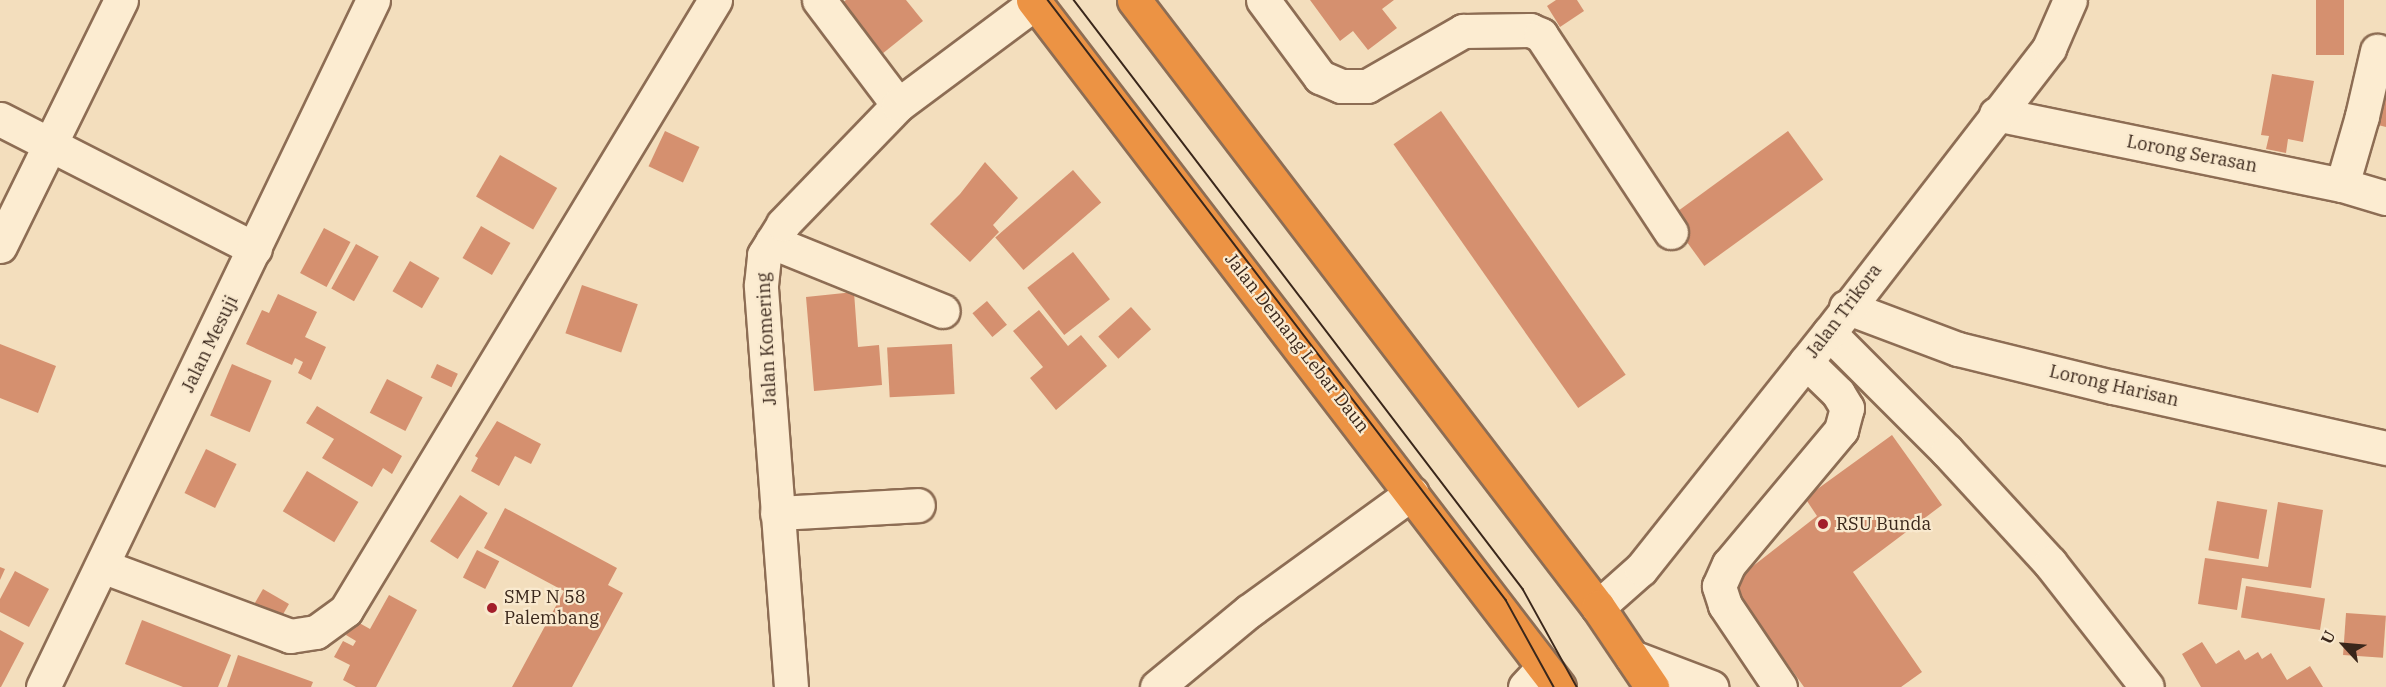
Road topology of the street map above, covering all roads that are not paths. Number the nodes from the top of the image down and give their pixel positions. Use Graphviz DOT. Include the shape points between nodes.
graph roads {
  1 [pos="121,0"];
  2 [pos="374,0"];
  3 [pos="715,0"];
  4 [pos="819,0"];
  5 [pos="1134,0"];
  6 [pos="1263,0"];
  7 [pos="2070,0"];
  8 [pos="1034,1"];
  9 [pos="2377,51"];
  10 [pos="898,105"];
  11 [pos="1996,114"];
  12 [pos="0,119"];
  13 [pos="49,145"];
  14 [pos="2342,184"];
  15 [pos="2386,198"];
  16 [pos="1671,232"];
  17 [pos="772,242"];
  18 [pos="0,246"];
  19 [pos="255,249"];
  20 [pos="943,311"];
  21 [pos="1838,320"];
  22 [pos="1806,362"];
  23 [pos="2386,448"];
  24 [pos="1413,493"];
  25 [pos="918,505"];
  26 [pos="777,513"];
  27 [pos="102,566"];
  28 [pos="1598,607"];
  29 [pos="1632,657"];
  30 [pos="1542,681"];
  31 [pos="43,687"];
  32 [pos="791,687"];
  33 [pos="1157,687"];
  34 [pos="1652,687"];
  35 [pos="1712,687"];
  36 [pos="1780,687"];
  37 [pos="2147,687"];
  1 -- 13 [label="street"];
  2 -- 19 [label="street, Jalan Mesuji"];
  3 -- 27 [label="street" via="346,610 316,632 290,636"];
  4 -- 10 [label="street"];
  5 -- 28 [label="highway"];
  6 -- 16 [label="street" via="1320,77 1341,86 1367,86 1463,32 1530,30 1541,34"];
  7 -- 11 [label="street, Jalan Trikora" via="2049,48"];
  8 -- 10 [label="street, Jalan Komering"];
  8 -- 24 [label="highway, Jalan Demang Lebar Daun"];
  9 -- 14 [label="street"];
  10 -- 17 [label="street, Jalan Komering" via="783,224"];
  11 -- 14 [label="street, Lorong Serasan"];
  11 -- 21 [label="street, Jalan Trikora"];
  12 -- 13 [label="street"];
  13 -- 18 [label="street"];
  13 -- 19 [label="street"];
  14 -- 15 [label="street, Lorong Serasan"];
  17 -- 20 [label="street"];
  17 -- 26 [label="street, Jalan Komering" via="764,255 761,285"];
  19 -- 27 [label="street, Jalan Mesuji"];
  21 -- 22 [label="street, Jalan Trikora"];
  21 -- 23 [label="street, Lorong Harisan"];
  21 -- 37 [label="street" via="1947,451 2050,563"];
  22 -- 28 [label="street, Jalan Trikora" via="1641,569"];
  22 -- 36 [label="street" via="1838,393 1847,408 1841,430 1729,564 1719,586 1725,605"];
  24 -- 30 [label="highway, Jalan Demang Lebar Daun"];
  24 -- 33 [label="street" via="1249,611"];
  25 -- 26 [label="street"];
  26 -- 32 [label="street, Jalan Komering"];
  27 -- 31 [label="street, Jalan Mesuji"];
  28 -- 29 [label="highway"];
  29 -- 34 [label="highway"];
  29 -- 35 [label="street"];
}
